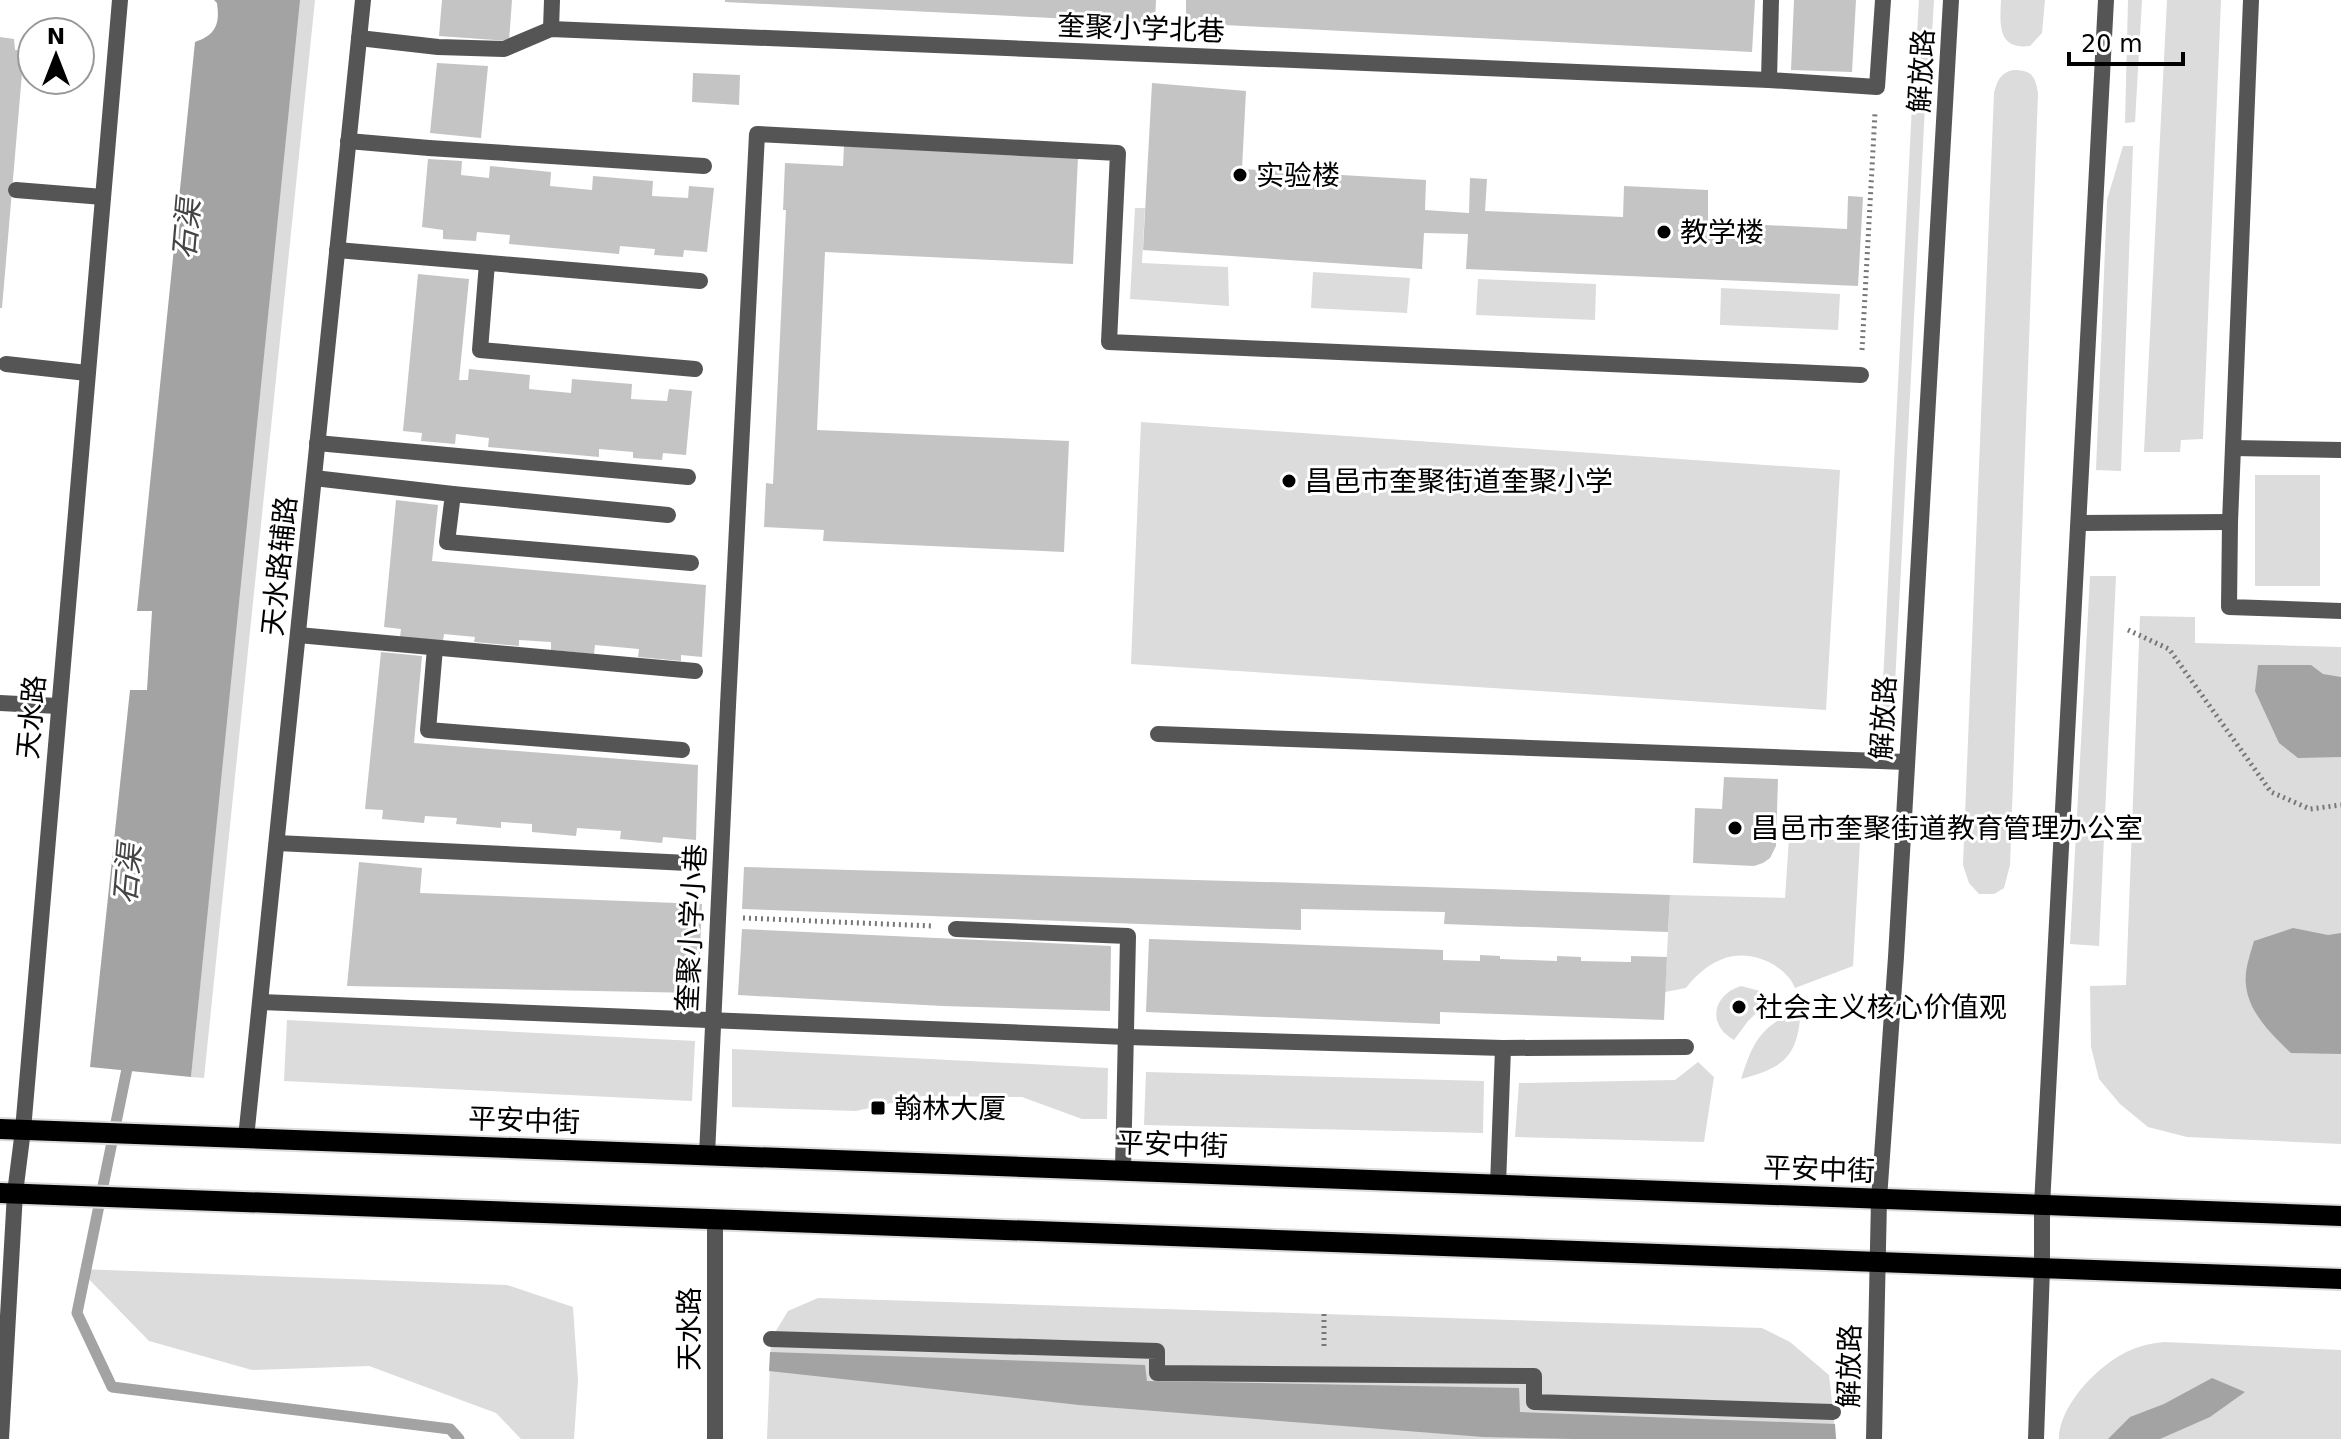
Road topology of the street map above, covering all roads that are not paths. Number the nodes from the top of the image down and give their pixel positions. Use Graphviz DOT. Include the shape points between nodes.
graph roads {
  1 [pos="120,0"];
  2 [pos="363,0"];
  3 [pos="552,0"];
  4 [pos="1771,0"];
  5 [pos="1883,0"];
  6 [pos="1951,0"];
  7 [pos="2106,0"];
  8 [pos="2251,0"];
  9 [pos="551,29"];
  10 [pos="359,38"];
  11 [pos="1769,80"];
  12 [pos="348,141"];
  13 [pos="704,166"];
  14 [pos="16,190"];
  15 [pos="103,197"];
  16 [pos="337,250"];
  17 [pos="487,263"];
  18 [pos="700,281"];
  19 [pos="6,364"];
  20 [pos="695,369"];
  21 [pos="87,373"];
  22 [pos="1861,375"];
  23 [pos="317,443"];
  24 [pos="2233,448"];
  25 [pos="2341,450"];
  26 [pos="688,477"];
  27 [pos="314,478"];
  28 [pos="453,494"];
  29 [pos="668,515"];
  30 [pos="2230,522"];
  31 [pos="2079,523"];
  32 [pos="691,563"];
  33 [pos="2341,611"];
  34 [pos="298,635"];
  35 [pos="435,648"];
  36 [pos="695,671"];
  37 [pos="0,703"];
  38 [pos="58,706"];
  39 [pos="1158,734"];
  40 [pos="682,750"];
  41 [pos="1907,762"];
  42 [pos="277,843"];
  43 [pos="688,863"];
  44 [pos="948,928"];
  45 [pos="261,1002"];
  46 [pos="713,1020"];
  47 [pos="1127,1037"];
  48 [pos="1686,1047"];
  49 [pos="1503,1048"];
  50 [pos="0,1129"];
  51 [pos="23,1130"];
  52 [pos="246,1138"];
  53 [pos="707,1155"];
  54 [pos="1123,1170"];
  55 [pos="1498,1185"];
  56 [pos="8,1193"];
  57 [pos="1879,1199"];
  58 [pos="2042,1205"];
  59 [pos="2341,1216"];
  60 [pos="715,1219"];
  61 [pos="1878,1262"];
  62 [pos="2042,1268"];
  63 [pos="2341,1279"];
  64 [pos="771,1339"];
  65 [pos="1833,1412"];
  66 [pos="1,1439"];
  67 [pos="715,1439"];
  68 [pos="1874,1439"];
  69 [pos="2036,1439"];
  1 -- 15 [label="street, 天水路"];
  2 -- 10 [label="street, 天水路辅路"];
  3 -- 9 [label="street"];
  4 -- 11 [label="street"];
  5 -- 11 [label="street, 奎聚小学北巷" via="1877,87"];
  6 -- 41 [label="street, 解放路"];
  7 -- 31 [label="street"];
  8 -- 24 [label="street"];
  9 -- 10 [label="street, 奎聚小学北巷" via="504,49"];
  9 -- 11 [label="street, 奎聚小学北巷"];
  10 -- 12 [label="street, 天水路辅路"];
  12 -- 13 [label="street"];
  12 -- 16 [label="street, 天水路辅路"];
  14 -- 15 [label="street"];
  15 -- 21 [label="street, 天水路"];
  16 -- 17 [label="street"];
  16 -- 23 [label="street, 天水路辅路"];
  17 -- 18 [label="street"];
  17 -- 20 [label="street" via="480,350"];
  19 -- 21 [label="street"];
  21 -- 38 [label="street, 天水路"];
  22 -- 46 [label="street, 奎聚小学小巷" via="1109,342 1118,153 757,134"];
  23 -- 26 [label="street"];
  23 -- 27 [label="street, 天水路辅路"];
  24 -- 25 [label="street"];
  24 -- 30 [label="street"];
  27 -- 28 [label="street"];
  27 -- 34 [label="street, 天水路辅路"];
  28 -- 29 [label="street"];
  28 -- 32 [label="street" via="447,542"];
  30 -- 31 [label="street"];
  30 -- 33 [label="street" via="2229,607"];
  31 -- 58 [label="street"];
  34 -- 35 [label="street"];
  34 -- 42 [label="street, 天水路辅路"];
  35 -- 36 [label="street"];
  35 -- 40 [label="street" via="428,730"];
  37 -- 38 [label="street"];
  38 -- 51 [label="street, 天水路"];
  39 -- 41 [label="street"];
  41 -- 57 [label="street, 解放路"];
  42 -- 43 [label="street"];
  42 -- 45 [label="street, 天水路辅路"];
  44 -- 47 [label="street" via="1128,936"];
  45 -- 46 [label="street"];
  45 -- 52 [label="street, 天水路辅路"];
  46 -- 47 [label="street"];
  46 -- 53 [label="street, 奎聚小学小巷"];
  47 -- 49 [label="street"];
  47 -- 54 [label="street"];
  48 -- 49 [label="street"];
  49 -- 55 [label="street"];
  50 -- 51 [label="main road, 平安中街"];
  51 -- 52 [label="main road, 平安中街"];
  51 -- 56 [label="street, 天水路"];
  52 -- 53 [label="main road, 平安中街"];
  53 -- 54 [label="main road, 平安中街"];
  54 -- 55 [label="main road, 平安中街"];
  55 -- 57 [label="main road, 平安中街"];
  56 -- 60 [label="main road"];
  56 -- 66 [label="street, 天水路"];
  57 -- 58 [label="main road, 平安中街"];
  57 -- 61 [label="street, 解放路"];
  58 -- 59 [label="main road, 平安中街"];
  58 -- 62 [label="street"];
  60 -- 61 [label="main road"];
  60 -- 67 [label="street, 天水路"];
  61 -- 62 [label="main road"];
  61 -- 68 [label="street, 解放路"];
  62 -- 63 [label="main road"];
  62 -- 69 [label="street"];
  64 -- 65 [label="street" via="1157,1351 1157,1373 1534,1376 1534,1402"];
}
